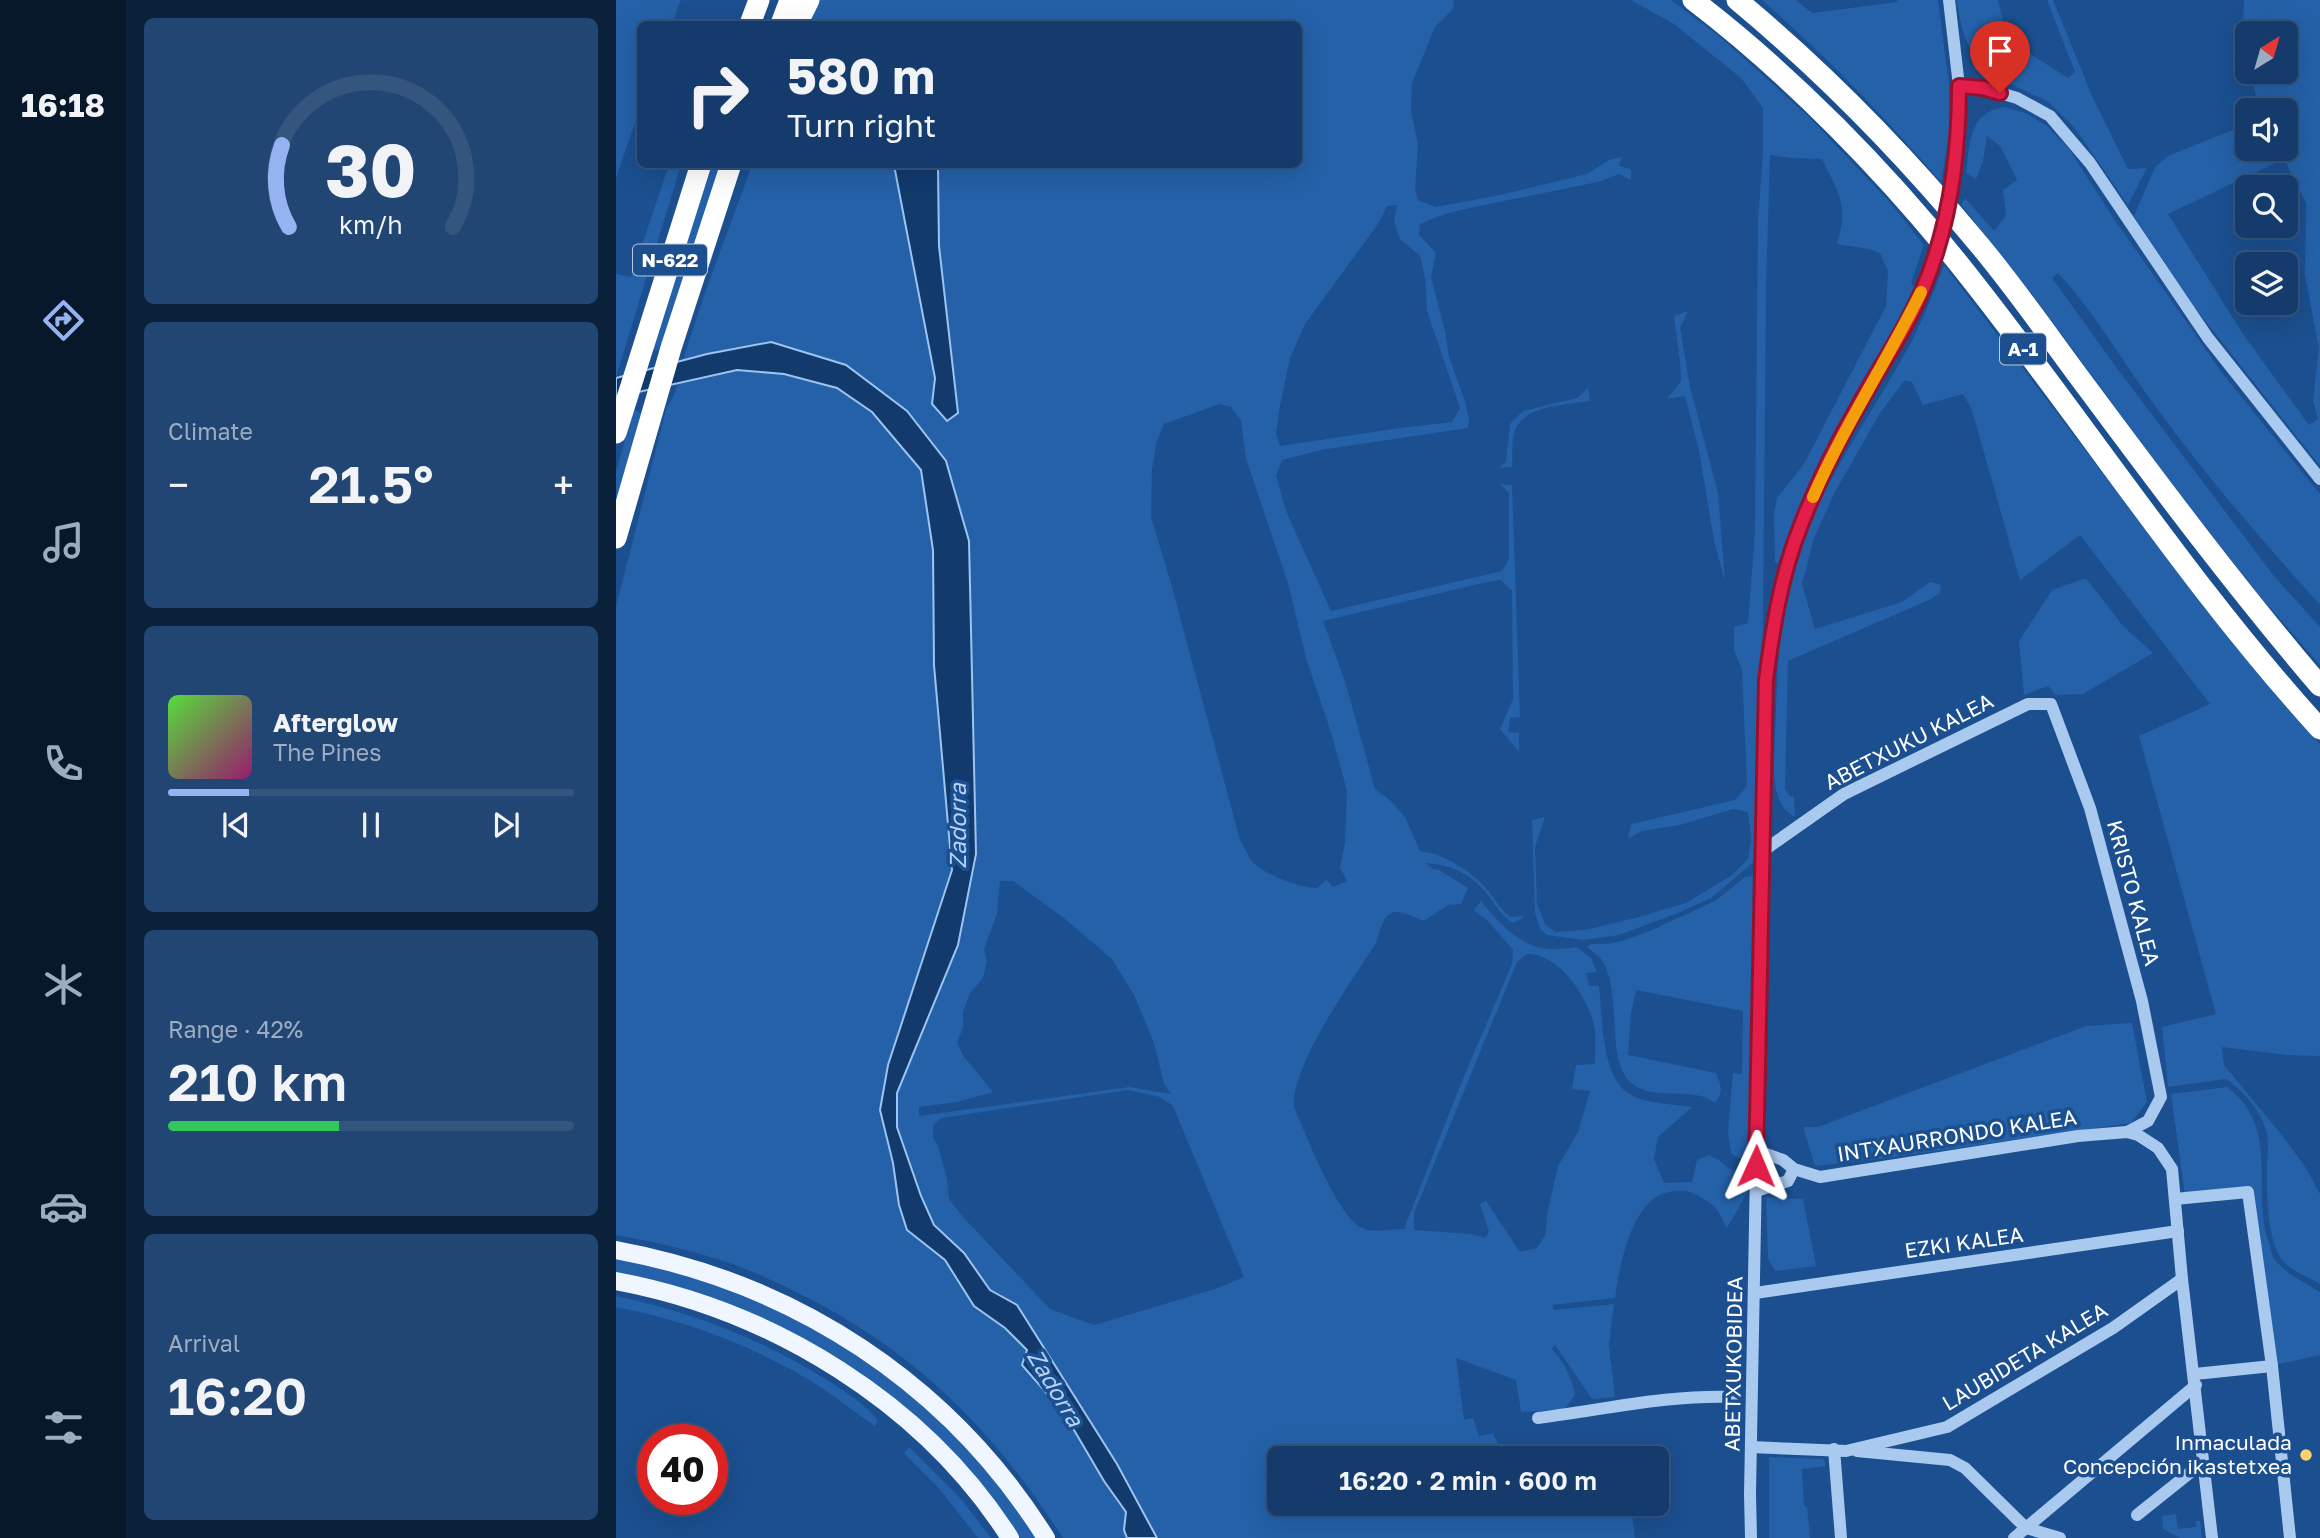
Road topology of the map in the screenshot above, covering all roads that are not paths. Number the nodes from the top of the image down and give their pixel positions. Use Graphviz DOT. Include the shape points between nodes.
graph roads {
  1 [pos="747,0"];
  2 [pos="759,0"];
  3 [pos="790,0"];
  4 [pos="809,0"];
  5 [pos="1693,0"];
  6 [pos="1737,0"];
  7 [pos="1949,0"];
  8 [pos="750,21"];
  9 [pos="751,21"];
  10 [pos="782,21"];
  11 [pos="798,21"];
  12 [pos="1959,86"];
  13 [pos="700,168"];
  14 [pos="730,168"];
  15 [pos="616,433"];
  16 [pos="2320,479"];
  17 [pos="616,538"];
  18 [pos="2320,686"];
  19 [pos="2051,704"];
  20 [pos="2320,729"];
  21 [pos="1763,851"];
  22 [pos="2127,1132"];
  23 [pos="1757,1151"];
  24 [pos="1794,1170"];
  25 [pos="1756,1191"];
  26 [pos="2175,1199"];
  27 [pos="2178,1231"];
  28 [pos="616,1250"];
  29 [pos="2182,1279"];
  30 [pos="616,1281"];
  31 [pos="1755,1293"];
  32 [pos="2272,1366"];
  33 [pos="2195,1380"];
  34 [pos="1735,1397"];
  35 [pos="1538,1418"];
  36 [pos="1751,1447"];
  37 [pos="1840,1450"];
  38 [pos="2204,1465"];
  39 [pos="2137,1515"];
  40 [pos="2026,1528"];
  41 [pos="1010,1538"];
  42 [pos="1046,1538"];
  43 [pos="1751,1538"];
  44 [pos="1841,1538"];
  45 [pos="2014,1538"];
  46 [pos="2060,1538"];
  47 [pos="2212,1538"];
  48 [pos="2290,1538"];
  1 -- 8 [label="highway"];
  2 -- 9 [label="highway"];
  3 -- 10 [label="highway"];
  4 -- 11 [label="highway"];
  5 -- 20 [label="highway, A-1" via="1769,64 1867,159 1962,268 2192,575"];
  6 -- 18 [label="highway, A-1" via="1868,120 1979,243 2208,551"];
  7 -- 12 [label="street, ABETXUKOBIDEA"];
  12 -- 16 [label="street" via="2017,98 2050,116 2090,163 2208,338"];
  12 -- 21 [label="street, ABETXUKOBIDEA, bridge" via="1956,159 1943,224 1923,288 1821,478 1783,577 1766,680"];
  13 -- 15 [label="highway, N-622"];
  14 -- 17 [label="highway, N-622"];
  19 -- 21 [label="street, ABETXUKU KALEA" via="2028,704 1844,794"];
  19 -- 22 [label="street, KRISTO KALEA" via="2090,808 2142,1001 2161,1097 2148,1121"];
  21 -- 23 [label="street, ABETXUKOBIDEA"];
  22 -- 24 [label="street, INTXAURRONDO KALEA" via="1820,1177"];
  22 -- 26 [label="street" via="2158,1148 2172,1169"];
  23 -- 24 [label="street, INTXAURRONDO KALEA" via="1783,1160"];
  23 -- 25 [label="street, ABETXUKOBIDEA"];
  24 -- 25 [label="street" via="1788,1181"];
  25 -- 31 [label="street, ABETXUKOBIDEA"];
  26 -- 27 [label="street"];
  26 -- 32 [label="street" via="2248,1192"];
  27 -- 29 [label="street"];
  27 -- 31 [label="street, EZKI KALEA"];
  28 -- 42 [label="main road" via="699,1269 751,1287 844,1336 894,1370 972,1440"];
  29 -- 33 [label="street"];
  29 -- 37 [label="street, LAUBIDETA KALEA" via="2113,1328 1947,1427"];
  30 -- 41 [label="main road" via="726,1312 783,1336 841,1370 941,1452"];
  31 -- 36 [label="street, ABETXUKOBIDEA"];
  32 -- 33 [label="street"];
  32 -- 48 [label="street"];
  33 -- 38 [label="street"];
  33 -- 40 [label="street"];
  34 -- 35 [label="street"];
  36 -- 37 [label="street, LAUBIDETA KALEA"];
  36 -- 43 [label="street, ABETXUKOBIDEA"];
  37 -- 40 [label="street" via="1950,1460 1965,1468"];
  37 -- 44 [label="street"];
  38 -- 39 [label="street"];
  38 -- 47 [label="street"];
  40 -- 45 [label="street"];
  40 -- 46 [label="street"];
}
